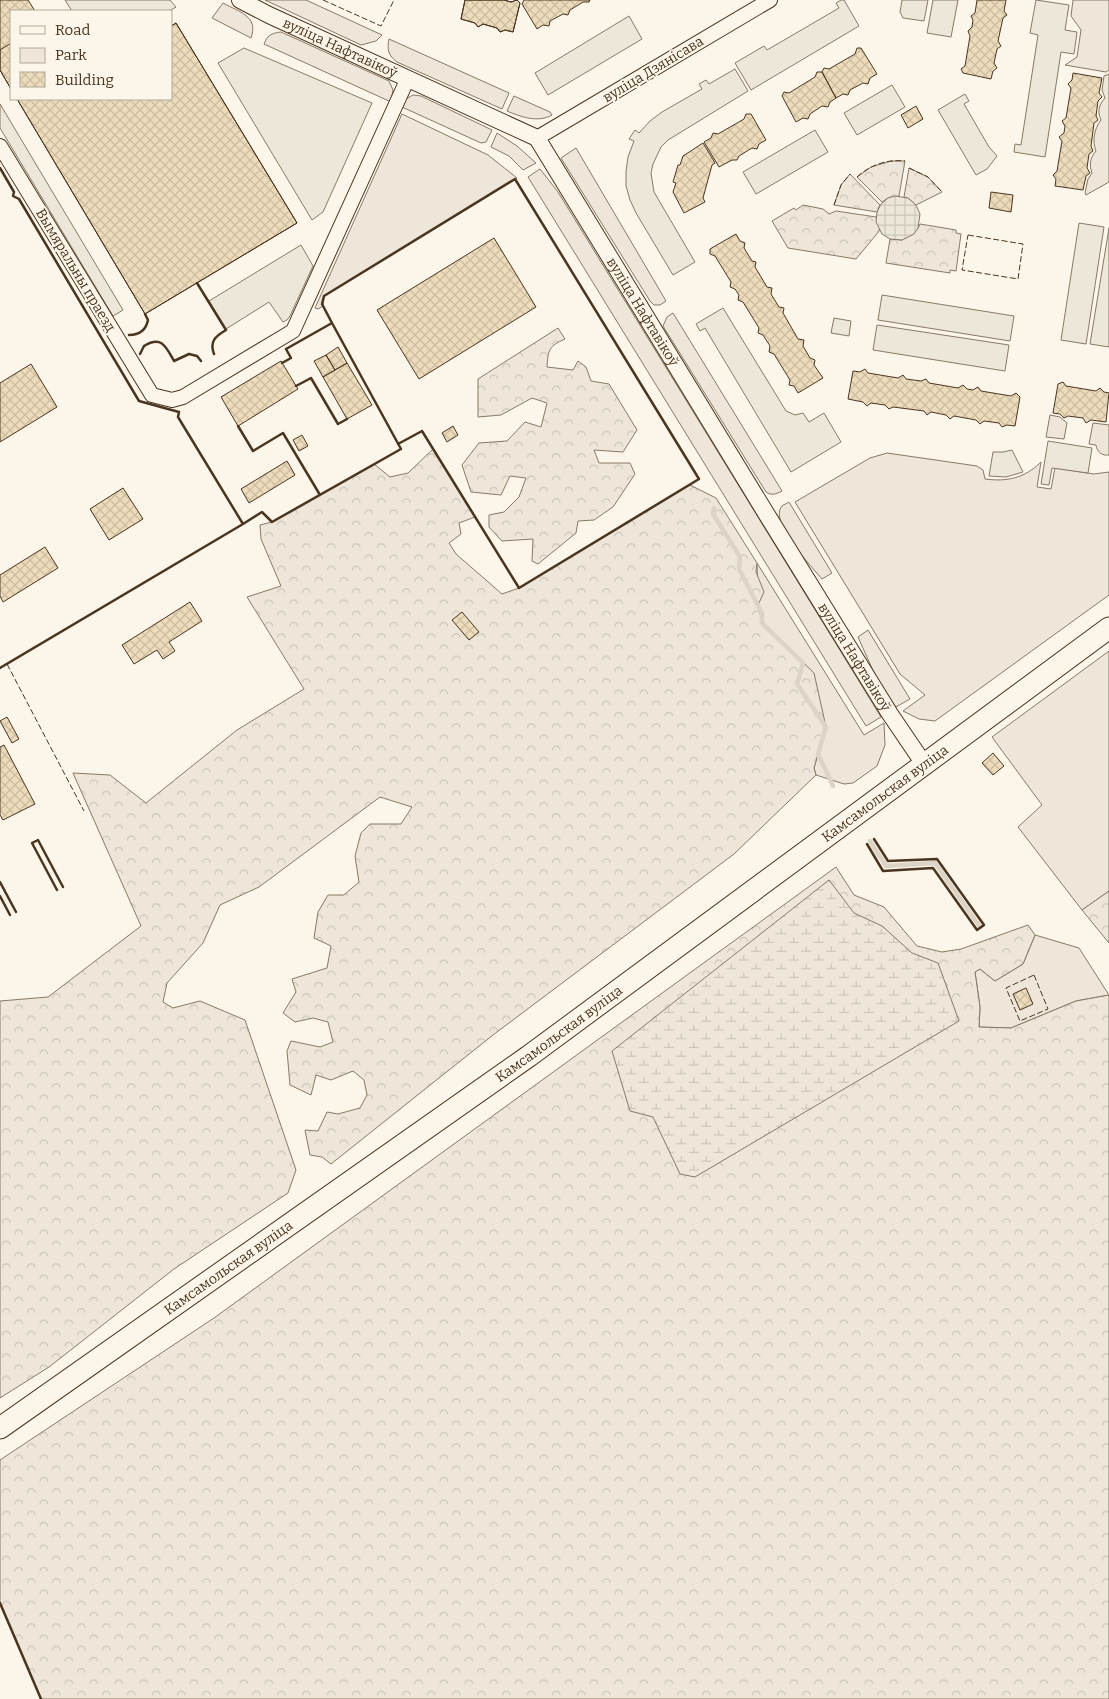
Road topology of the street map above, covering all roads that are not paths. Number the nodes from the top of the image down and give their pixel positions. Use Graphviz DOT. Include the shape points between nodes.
graph roads {
  1 [pos="240,0"];
  2 [pos="770,0"];
  3 [pos="408,78"];
  4 [pos="537,138"];
  5 [pos="0,146"];
  6 [pos="1109,628"];
  7 [pos="924,764"];
  8 [pos="0,1428"];
  1 -- 3 [label="street, вуліца Нафтавікоў"];
  2 -- 4 [label="street, вуліца Дзянісава"];
  3 -- 4 [label="street, вуліца Нафтавікоў"];
  3 -- 5 [label="street, Вымяральны праезд" via="293,331 183,397 172,400 152,395"];
  4 -- 7 [label="street, вуліца Нафтавікоў"];
  6 -- 7 [label="main road, Камсамольская вуліца"];
  7 -- 8 [label="main road, Камсамольская вуліца" via="529,1056"];
}
